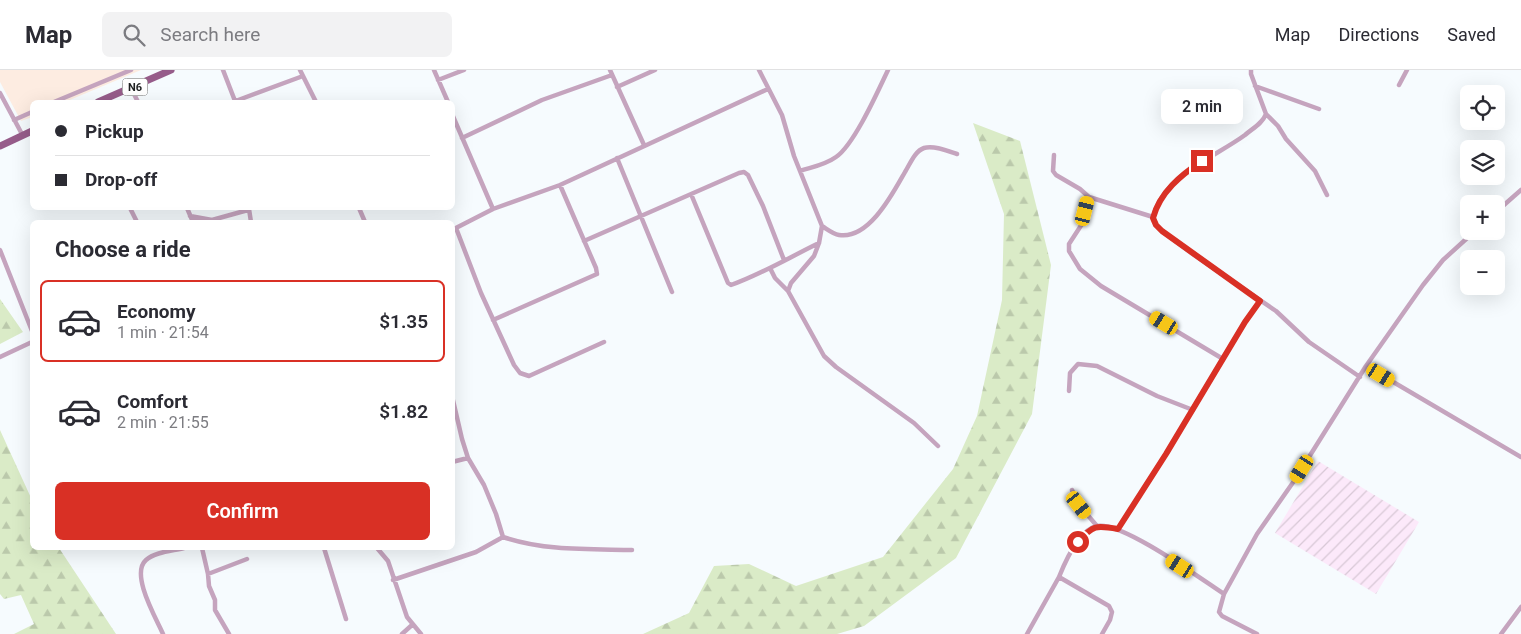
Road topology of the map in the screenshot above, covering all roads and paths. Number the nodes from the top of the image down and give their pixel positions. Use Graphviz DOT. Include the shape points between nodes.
graph roads {
  1 [pos="131,70"];
  2 [pos="171,70"];
  3 [pos="223,70"];
  4 [pos="300,70"];
  5 [pos="434,70"];
  6 [pos="464,70"];
  7 [pos="655,70"];
  8 [pos="759,70"];
  9 [pos="888,70"];
  10 [pos="1251,70"];
  11 [pos="1406,70"];
  12 [pos="611,72"];
  13 [pos="302,76"];
  14 [pos="438,80"];
  15 [pos="1399,85"];
  16 [pos="1255,86"];
  17 [pos="617,87"];
  18 [pos="130,88"];
  19 [pos="768,89"];
  20 [pos="0,93"];
  21 [pos="59,100"];
  22 [pos="103,100"];
  23 [pos="137,100"];
  24 [pos="233,100"];
  25 [pos="239,100"];
  26 [pos="315,100"];
  27 [pos="447,100"];
  28 [pos="1318,108"];
  29 [pos="30,113"];
  30 [pos="1266,114"];
  31 [pos="14,120"];
  32 [pos="455,121"];
  33 [pos="30,132"];
  34 [pos="23,136"];
  35 [pos="462,138"];
  36 [pos="644,145"];
  37 [pos="0,146"];
  38 [pos="958,154"];
  39 [pos="1054,155"];
  40 [pos="617,158"];
  41 [pos="800,171"];
  42 [pos="560,184"];
  43 [pos="1521,190"];
  44 [pos="691,194"];
  45 [pos="1327,195"];
  46 [pos="1089,198"];
  47 [pos="1505,204"];
  48 [pos="188,210"];
  49 [pos="246,210"];
  50 [pos="493,210"];
  51 [pos="640,215"];
  52 [pos="190,216"];
  53 [pos="1153,218"];
  54 [pos="191,220"];
  55 [pos="212,220"];
  56 [pos="212,220"];
  57 [pos="822,226"];
  58 [pos="455,229"];
  59 [pos="455,231"];
  60 [pos="1465,240"];
  61 [pos="584,241"];
  62 [pos="819,244"];
  63 [pos="0,250"];
  64 [pos="784,260"];
  65 [pos="770,268"];
  66 [pos="788,291"];
  67 [pos="672,292"];
  68 [pos="1260,301"];
  69 [pos="493,320"];
  70 [pos="30,326"];
  71 [pos="604,342"];
  72 [pos="30,343"];
  73 [pos="0,357"];
  74 [pos="1223,359"];
  75 [pos="1366,366"];
  76 [pos="1360,377"];
  77 [pos="1069,391"];
  78 [pos="455,409"];
  79 [pos="1193,410"];
  80 [pos="938,446"];
  81 [pos="1521,457"];
  82 [pos="468,458"];
  83 [pos="455,461"];
  84 [pos="1072,490"];
  85 [pos="1097,526"];
  86 [pos="1118,529"];
  87 [pos="503,538"];
  88 [pos="176,550"];
  89 [pos="202,550"];
  90 [pos="325,550"];
  91 [pos="379,550"];
  92 [pos="632,550"];
  93 [pos="246,559"];
  94 [pos="208,574"];
  95 [pos="1059,578"];
  96 [pos="393,580"];
  97 [pos="1224,594"];
  98 [pos="1521,607"];
  99 [pos="346,619"];
  100 [pos="412,625"];
  101 [pos="163,634"];
  102 [pos="229,634"];
  103 [pos="402,634"];
  104 [pos="421,634"];
  105 [pos="1027,634"];
  106 [pos="1102,634"];
  107 [pos="1257,634"];
  108 [pos="1501,634"];
  1 -- 21 [label="street"];
  2 -- 18 [label="main road, N6"];
  3 -- 24 [label="street"];
  4 -- 13 [label="street"];
  5 -- 14 [label="street"];
  6 -- 14 [label="street"];
  7 -- 17 [label="street"];
  8 -- 19 [label="street"];
  9 -- 41 [label="street" via="845,148 827,162"];
  10 -- 16 [label="street"];
  11 -- 15 [label="street"];
  12 -- 17 [label="street"];
  12 -- 35 [label="street"];
  13 -- 25 [label="street"];
  13 -- 26 [label="street"];
  14 -- 27 [label="street"];
  16 -- 28 [label="street"];
  16 -- 30 [label="street"];
  17 -- 36 [label="street"];
  18 -- 22 [label="main road, N6"];
  18 -- 23 [label="street"];
  19 -- 36 [label="street"];
  19 -- 41 [label="street" via="782,115"];
  20 -- 31 [label="street"];
  29 -- 31 [label="street"];
  30 -- 45 [label="street" via="1315,171"];
  30 -- 53 [label="street" via="1262,122 1231,145 1182,176 1163,195"];
  31 -- 34 [label="street"];
  32 -- 35 [label="street"];
  33 -- 34 [label="main road"];
  34 -- 37 [label="main road"];
  35 -- 50 [label="street"];
  36 -- 40 [label="street"];
  38 -- 57 [label="street" via="921,149 883,208 866,226 854,233 841,235"];
  39 -- 46 [label="street" via="1053,171 1056,175"];
  40 -- 42 [label="street"];
  40 -- 51 [label="street"];
  41 -- 57 [label="street"];
  42 -- 50 [label="street"];
  42 -- 61 [label="street"];
  43 -- 47 [label="street"];
  44 -- 51 [label="street"];
  44 -- 64 [label="street" via="744,172 763,206"];
  44 -- 65 [label="street" via="728,283 731,285"];
  46 -- 53 [label="street"];
  46 -- 74 [label="street" via="1082,224 1069,244 1069,251 1080,269 1101,286"];
  48 -- 52 [label="street"];
  49 -- 55 [label="street"];
  50 -- 58 [label="street"];
  51 -- 61 [label="street"];
  51 -- 67 [label="street"];
  52 -- 54 [label="street"];
  52 -- 56 [label="street"];
  53 -- 68 [label="street" via="1162,231"];
  57 -- 62 [label="street"];
  59 -- 69 [label="street"];
  60 -- 75 [label="street" via="1423,285"];
  61 -- 69 [label="street" via="596,268 596,276"];
  62 -- 64 [label="street"];
  62 -- 66 [label="street"];
  63 -- 70 [label="street"];
  64 -- 65 [label="street"];
  65 -- 66 [label="street"];
  66 -- 80 [label="street" via="824,356 914,423"];
  68 -- 74 [label="street"];
  68 -- 76 [label="street" via="1309,342"];
  69 -- 71 [label="street" via="514,365 520,373 529,376"];
  72 -- 73 [label="street"];
  74 -- 79 [label="street"];
  75 -- 76 [label="street"];
  75 -- 81 [label="street"];
  76 -- 97 [label="street" via="1257,534"];
  77 -- 79 [label="street" via="1070,373 1078,364 1088,364"];
  78 -- 82 [label="street"];
  79 -- 86 [label="street"];
  82 -- 83 [label="street"];
  82 -- 87 [label="street" via="484,485"];
  84 -- 85 [label="street" via="1079,505"];
  85 -- 86 [label="street"];
  85 -- 95 [label="street" via="1087,532 1068,555"];
  86 -- 97 [label="street" via="1143,541"];
  87 -- 92 [label="street" via="546,546"];
  87 -- 96 [label="street" via="476,552"];
  88 -- 101 [label="street" via="146,560 140,573"];
  89 -- 94 [label="street"];
  90 -- 99 [label="street"];
  91 -- 96 [label="street" via="388,561"];
  93 -- 94 [label="street"];
  94 -- 102 [label="street" via="215,610"];
  95 -- 105 [label="street"];
  95 -- 106 [label="street" via="1109,606 1112,612"];
  96 -- 100 [label="street"];
  97 -- 107 [label="street" via="1219,612 1222,616"];
  98 -- 108 [label="street"];
  100 -- 103 [label="street"];
  100 -- 104 [label="street"];
}
